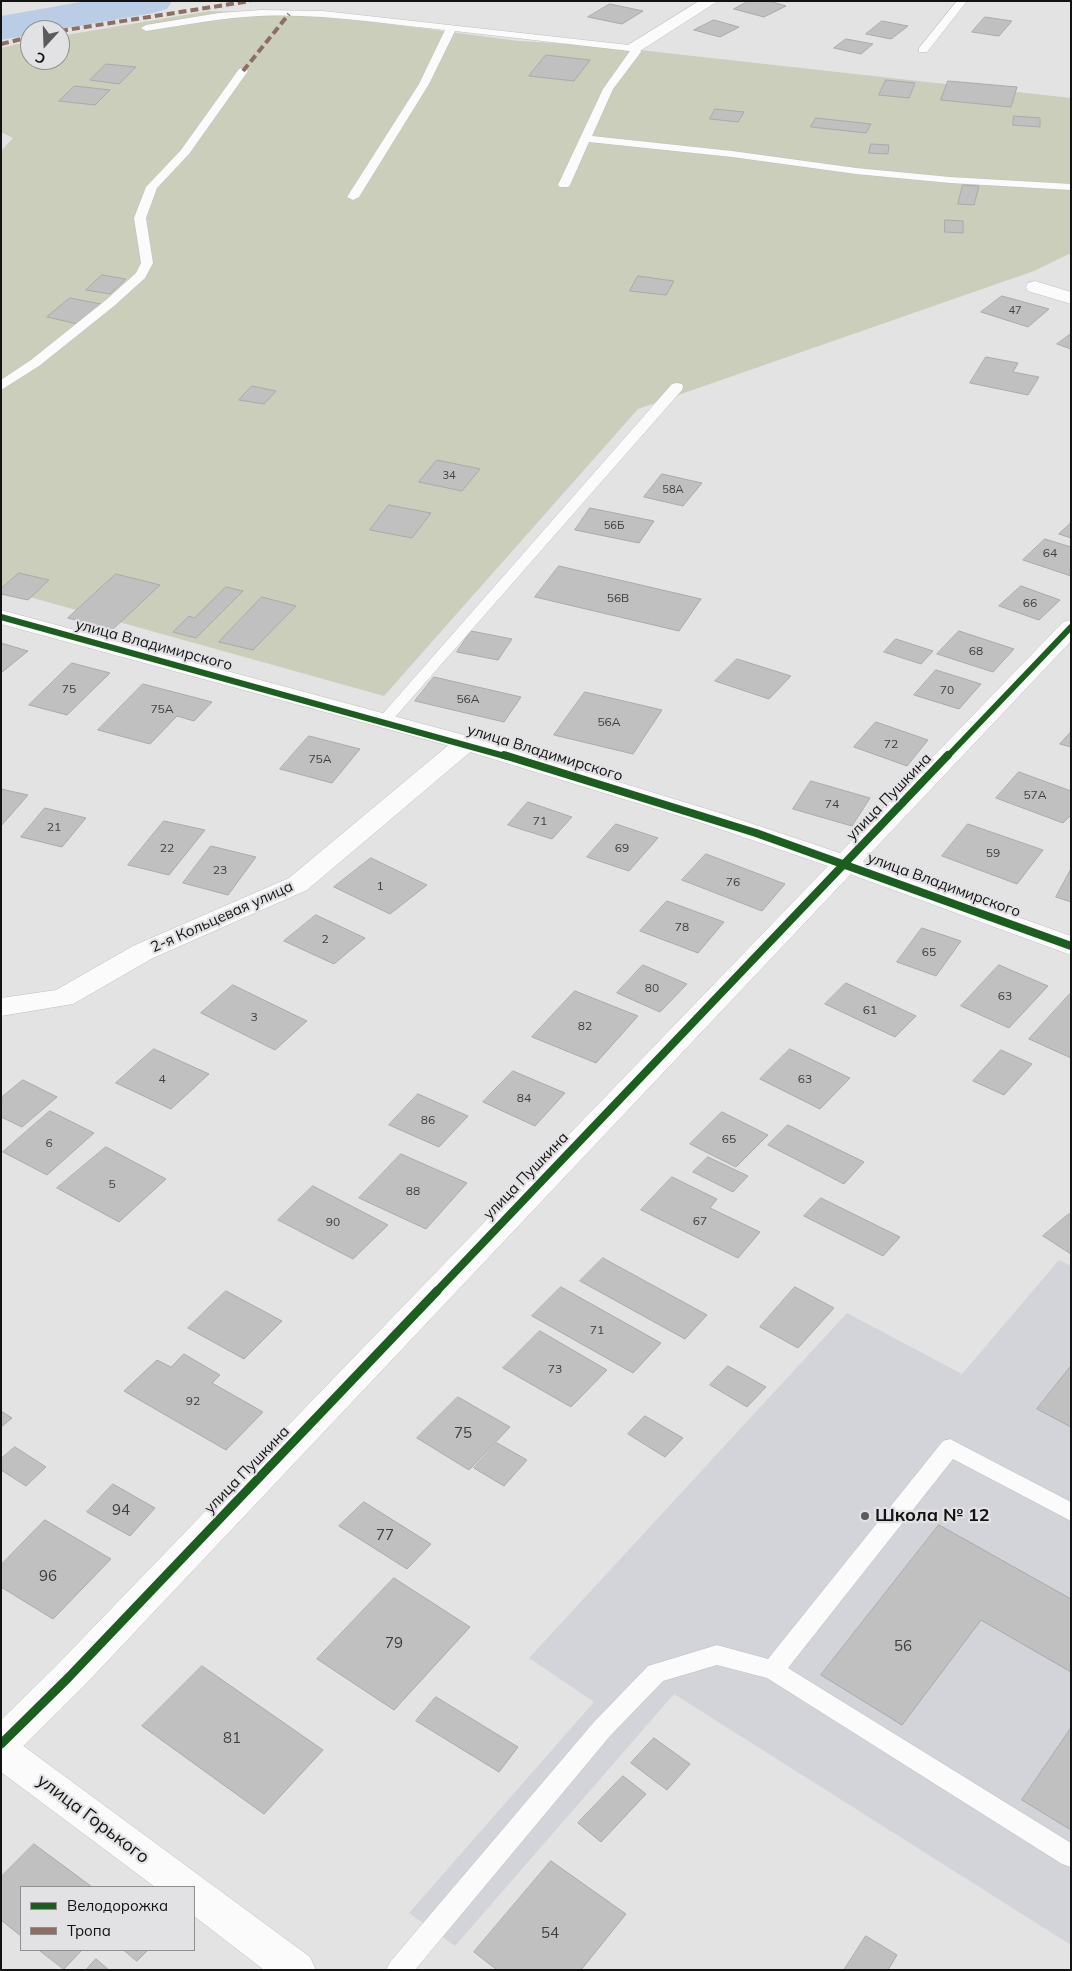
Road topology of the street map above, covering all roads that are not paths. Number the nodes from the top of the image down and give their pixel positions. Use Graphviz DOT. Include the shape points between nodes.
graph roads {
  1 [pos="710,1"];
  2 [pos="962,1"];
  3 [pos="146,28"];
  4 [pos="451,29"];
  5 [pos="634,48"];
  6 [pos="923,50"];
  7 [pos="243,71"];
  8 [pos="585,138"];
  9 [pos="564,186"];
  10 [pos="1071,187"];
  11 [pos="353,197"];
  12 [pos="1035,287"];
  13 [pos="1071,298"];
  14 [pos="1,386"];
  15 [pos="677,387"];
  16 [pos="1,617"];
  17 [pos="1071,627"];
  18 [pos="384,721"];
  19 [pos="466,744"];
  20 [pos="844,863"];
  21 [pos="1071,946"];
  22 [pos="1,1007"];
  23 [pos="1071,1512"];
  24 [pos="773,1670"];
  25 [pos="1,1744"];
  26 [pos="1,1750"];
  27 [pos="1071,1856"];
  28 [pos="185,1886"];
  29 [pos="195,1894"];
  30 [pos="296,1970"];
  31 [pos="399,1970"];
  1 -- 5 [label="street"];
  2 -- 6 [label="lane"];
  3 -- 4 [label="lane" via="261,13 323,14"];
  4 -- 5 [label="lane"];
  4 -- 11 [label="lane" via="424,84"];
  5 -- 8 [label="lane" via="636,52 608,89"];
  7 -- 14 [label="lane" via="185,152 152,187 140,218 146,264 141,275 35,363"];
  8 -- 9 [label="lane"];
  8 -- 10 [label="lane" via="875,173"];
  12 -- 13 [label="street"];
  15 -- 18 [label="lane"];
  16 -- 18 [label="street, улица Владимирского"];
  17 -- 20 [label="street, улица Пушкина"];
  18 -- 19 [label="street, улица Владимирского"];
  19 -- 20 [label="street, улица Владимирского" via="711,818"];
  19 -- 22 [label="street, 2-я Кольцевая улица" via="298,884 143,952 63,998"];
  20 -- 21 [label="street, улица Владимирского"];
  20 -- 25 [label="street, улица Пушкина" via="68,1678"];
  23 -- 24 [label="lane" via="950,1447"];
  24 -- 27 [label="lane"];
  24 -- 31 [label="lane" via="717,1655 656,1673 602,1729"];
  26 -- 28 [label="street, улица Горького"];
  29 -- 30 [label="street"];
}
